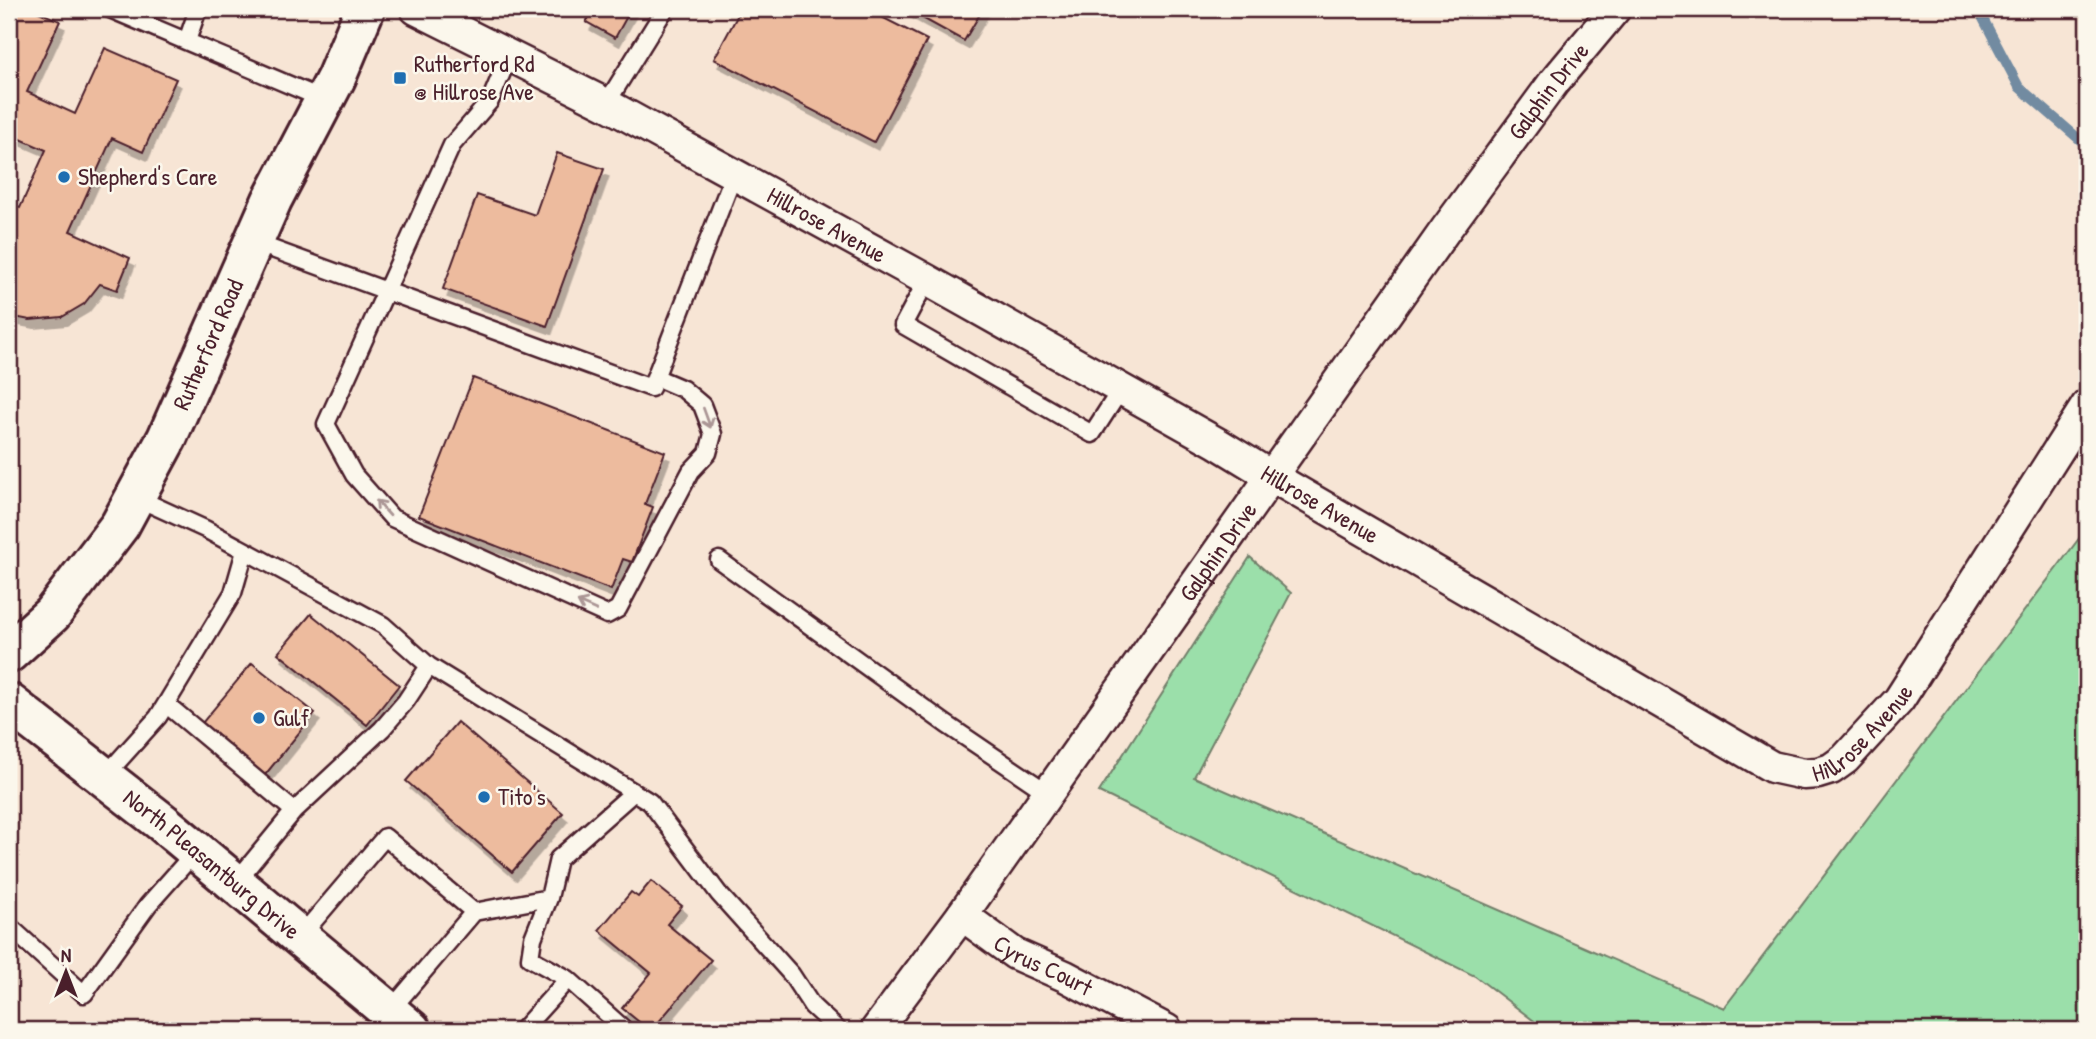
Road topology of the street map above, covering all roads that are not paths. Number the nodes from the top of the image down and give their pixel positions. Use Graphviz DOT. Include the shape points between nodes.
graph roads {
  1 [pos="110,9"];
  2 [pos="198,9"];
  3 [pos="365,9"];
  4 [pos="416,9"];
  5 [pos="665,9"];
  6 [pos="1615,9"];
  7 [pos="187,41"];
  8 [pos="509,55"];
  9 [pos="325,100"];
  10 [pos="606,104"];
  11 [pos="734,174"];
  12 [pos="253,242"];
  13 [pos="927,280"];
  14 [pos="387,291"];
  15 [pos="655,377"];
  16 [pos="1121,389"];
  17 [pos="2087,404"];
  18 [pos="1271,476"];
  19 [pos="135,497"];
  20 [pos="245,551"];
  21 [pos="719,560"];
  22 [pos="9,653"];
  23 [pos="429,666"];
  24 [pos="9,703"];
  25 [pos="166,704"];
  26 [pos="104,777"];
  27 [pos="634,792"];
  28 [pos="1048,793"];
  29 [pos="294,811"];
  30 [pos="196,851"];
  31 [pos="235,883"];
  32 [pos="549,898"];
  33 [pos="474,912"];
  34 [pos="962,915"];
  35 [pos="9,926"];
  36 [pos="300,937"];
  37 [pos="568,979"];
  38 [pos="400,1021"];
  39 [pos="522,1030"];
  40 [pos="625,1030"];
  41 [pos="838,1030"];
  42 [pos="876,1030"];
  43 [pos="1167,1030"];
  1 -- 7 [label="lane"];
  2 -- 7 [label="lane"];
  3 -- 9 [label="street, Rutherford Road"];
  4 -- 8 [label="street, Hillrose Avenue"];
  5 -- 10 [label="lane"];
  6 -- 18 [label="street, Galphin Drive" via="1523,124"];
  7 -- 9 [label="lane"];
  8 -- 10 [label="street, Hillrose Avenue"];
  8 -- 14 [label="lane" via="490,101 452,145"];
  9 -- 12 [label="street, Rutherford Road"];
  10 -- 11 [label="street, Hillrose Avenue"];
  11 -- 13 [label="street, Hillrose Avenue"];
  11 -- 15 [label="lane"];
  12 -- 14 [label="lane"];
  12 -- 19 [label="street, Rutherford Road" via="167,438"];
  13 -- 16 [label="street, Hillrose Avenue"];
  13 -- 16 [label="lane" via="903,325 1092,433"];
  14 -- 15 [label="lane" via="651,388"];
  15 -- 14 [label="lane, one-way" via="683,389 702,405 713,434 708,453 691,471 618,609 607,615 392,518 354,475 326,424"];
  16 -- 18 [label="street, Hillrose Avenue"];
  17 -- 18 [label="street, Hillrose Avenue" via="1899,700 1845,760 1818,773 1772,767"];
  18 -- 28 [label="street, Galphin Drive"];
  19 -- 20 [label="lane"];
  19 -- 22 [label="street, Rutherford Road" via="120,525 52,614"];
  20 -- 23 [label="lane" via="383,625"];
  20 -- 25 [label="lane" via="233,593"];
  21 -- 28 [label="lane"];
  23 -- 27 [label="lane"];
  23 -- 29 [label="lane" via="382,729"];
  24 -- 26 [label="street, North Pleasantburg Drive"];
  25 -- 26 [label="lane"];
  25 -- 29 [label="lane"];
  26 -- 30 [label="street, North Pleasantburg Drive"];
  27 -- 32 [label="lane" via="558,859"];
  27 -- 41 [label="lane" via="650,802 719,894 791,974 812,1006"];
  28 -- 34 [label="street, Galphin Drive"];
  29 -- 31 [label="lane"];
  30 -- 31 [label="street, North Pleasantburg Drive"];
  30 -- 35 [label="lane" via="148,905 84,994"];
  31 -- 36 [label="street, North Pleasantburg Drive"];
  32 -- 33 [label="lane"];
  32 -- 37 [label="lane" via="530,958"];
  33 -- 36 [label="lane" via="385,837"];
  33 -- 38 [label="lane"];
  34 -- 42 [label="street, Galphin Drive"];
  34 -- 43 [label="street, Cyrus Court" via="1015,954"];
  36 -- 38 [label="street, North Pleasantburg Drive"];
  37 -- 39 [label="lane"];
  37 -- 40 [label="lane"];
}
